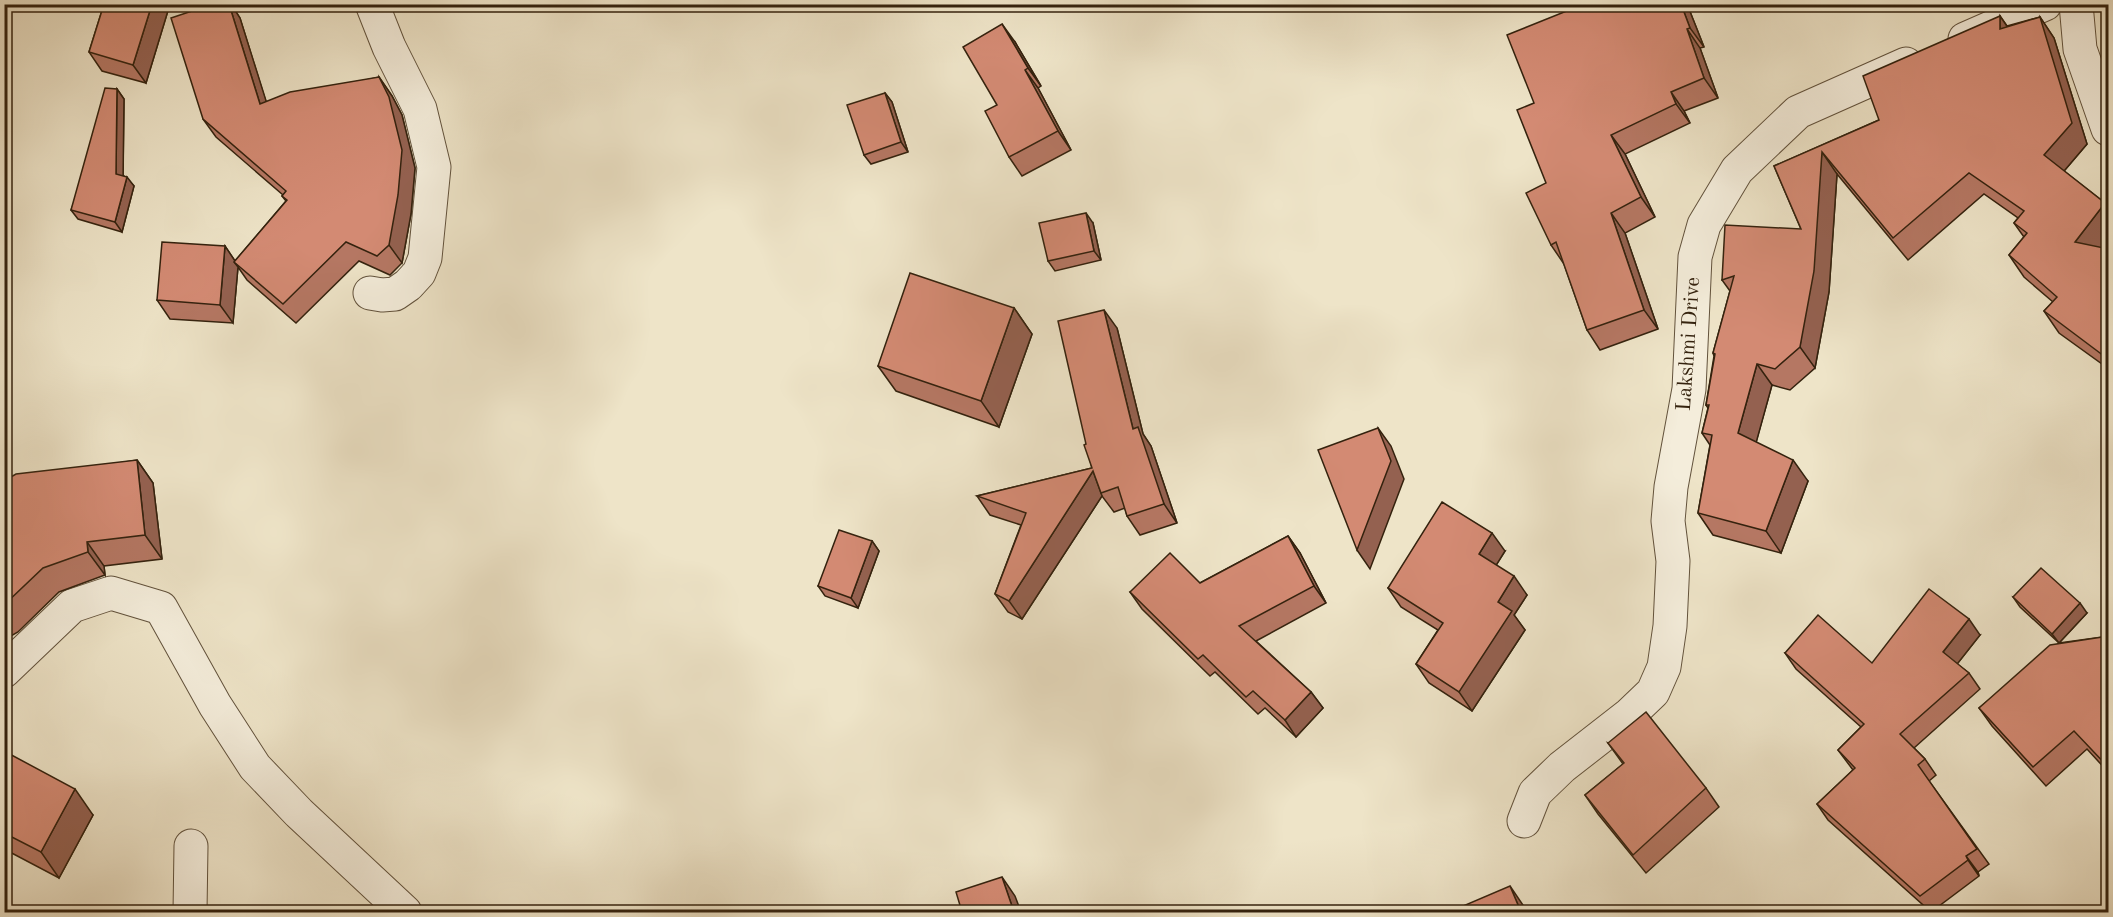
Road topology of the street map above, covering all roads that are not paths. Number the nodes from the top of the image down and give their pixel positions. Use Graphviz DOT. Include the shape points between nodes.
graph roads {
  1 [pos="372,4"];
  2 [pos="2076,4"];
  3 [pos="2027,8"];
  4 [pos="2109,129"];
  5 [pos="370,293"];
  6 [pos="4,671"];
  7 [pos="1524,821"];
  8 [pos="191,846"];
  9 [pos="190,912"];
  10 [pos="405,912"];
  1 -- 5 [label="street" via="420,109 434,166 425,258 419,273 395,294"];
  2 -- 4 [label="street" via="2080,50"];
  3 -- 7 [label="street, Lakshmi Drive" via="1798,112 1737,170 1704,225 1695,257 1689,389 1668,521 1673,561 1665,667 1653,692 1535,793"];
  6 -- 10 [label="street" via="72,606 111,593 161,608 255,767"];
  8 -- 9 [label="street"];
}
